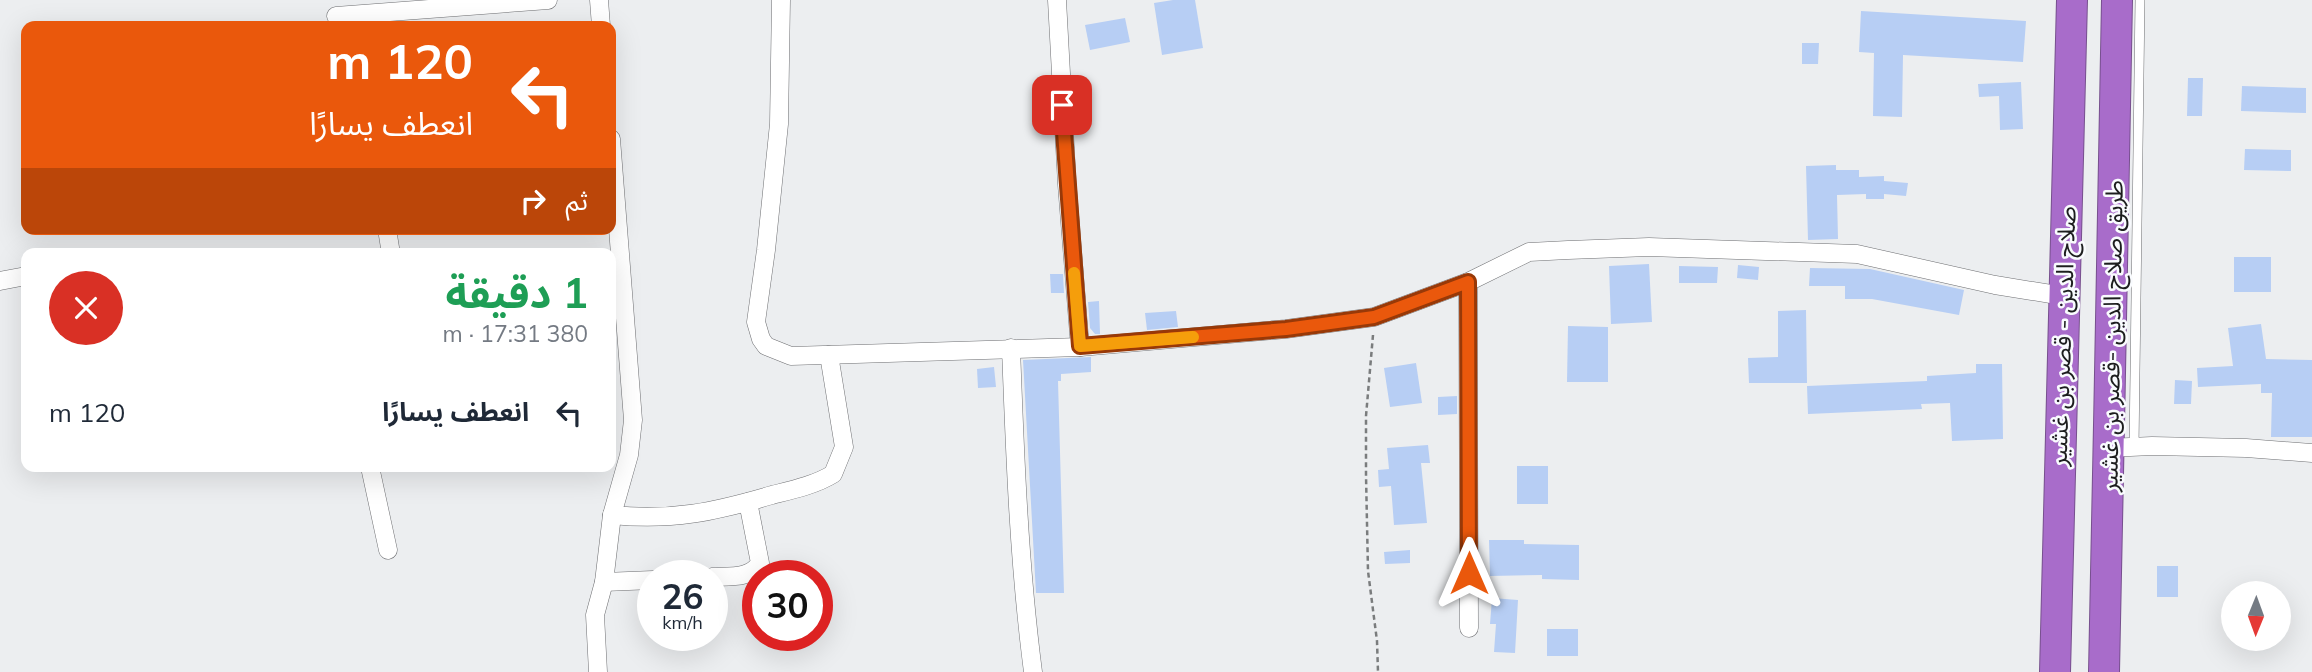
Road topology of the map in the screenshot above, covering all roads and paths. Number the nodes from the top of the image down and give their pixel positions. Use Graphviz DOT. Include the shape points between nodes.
graph roads {
  1 [pos="548,0"];
  2 [pos="599,0"];
  3 [pos="781,0"];
  4 [pos="1057,0"];
  5 [pos="2072,0"];
  6 [pos="2117,0"];
  7 [pos="2140,0"];
  8 [pos="336,14"];
  9 [pos="601,21"];
  10 [pos="616,203"];
  11 [pos="21,277"];
  12 [pos="0,281"];
  13 [pos="1468,282"];
  14 [pos="2063,296"];
  15 [pos="1374,317"];
  16 [pos="1080,346"];
  17 [pos="1010,348"];
  18 [pos="829,355"];
  19 [pos="2121,448"];
  20 [pos="2312,453"];
  21 [pos="371,472"];
  22 [pos="748,502"];
  23 [pos="612,515"];
  24 [pos="388,550"];
  25 [pos="728,576"];
  26 [pos="637,581"];
  27 [pos="604,582"];
  28 [pos="1469,628"];
  29 [pos="598,672"];
  30 [pos="1033,672"];
  31 [pos="1378,672"];
  32 [pos="2055,672"];
  33 [pos="2104,672"];
  1 -- 8 [label="street"];
  2 -- 9 [label="street"];
  3 -- 18 [label="street" via="779,124 756,322 761,339 776,352"];
  4 -- 16 [label="street"];
  5 -- 14 [label="highway, صلاح الدين - قصر بن غشير"];
  6 -- 19 [label="highway, طريق صلاح الدين -قصر بن غشير" via="2113,335"];
  7 -- 19 [label="lane"];
  10 -- 23 [label="street" via="633,419 629,455"];
  11 -- 12 [label="street"];
  13 -- 14 [label="street" via="1529,252 1649,247 1857,254"];
  13 -- 15 [label="street"];
  13 -- 28 [label="street"];
  14 -- 32 [label="highway, صلاح الدين - قصر بن غشير"];
  15 -- 16 [label="street"];
  15 -- 31 [label="path" via="1366,463 1368,571"];
  16 -- 17 [label="street"];
  17 -- 18 [label="street"];
  17 -- 30 [label="street" via="1017,506"];
  18 -- 22 [label="street" via="844,447 833,474"];
  19 -- 20 [label="street"];
  19 -- 33 [label="highway, طريق صلاح الدين -قصر بن غشير"];
  21 -- 24 [label="street"];
  22 -- 23 [label="street" via="671,517"];
  22 -- 25 [label="street" via="760,563 749,574"];
  23 -- 27 [label="street"];
  26 -- 27 [label="street"];
  27 -- 29 [label="street" via="595,615"];
}
